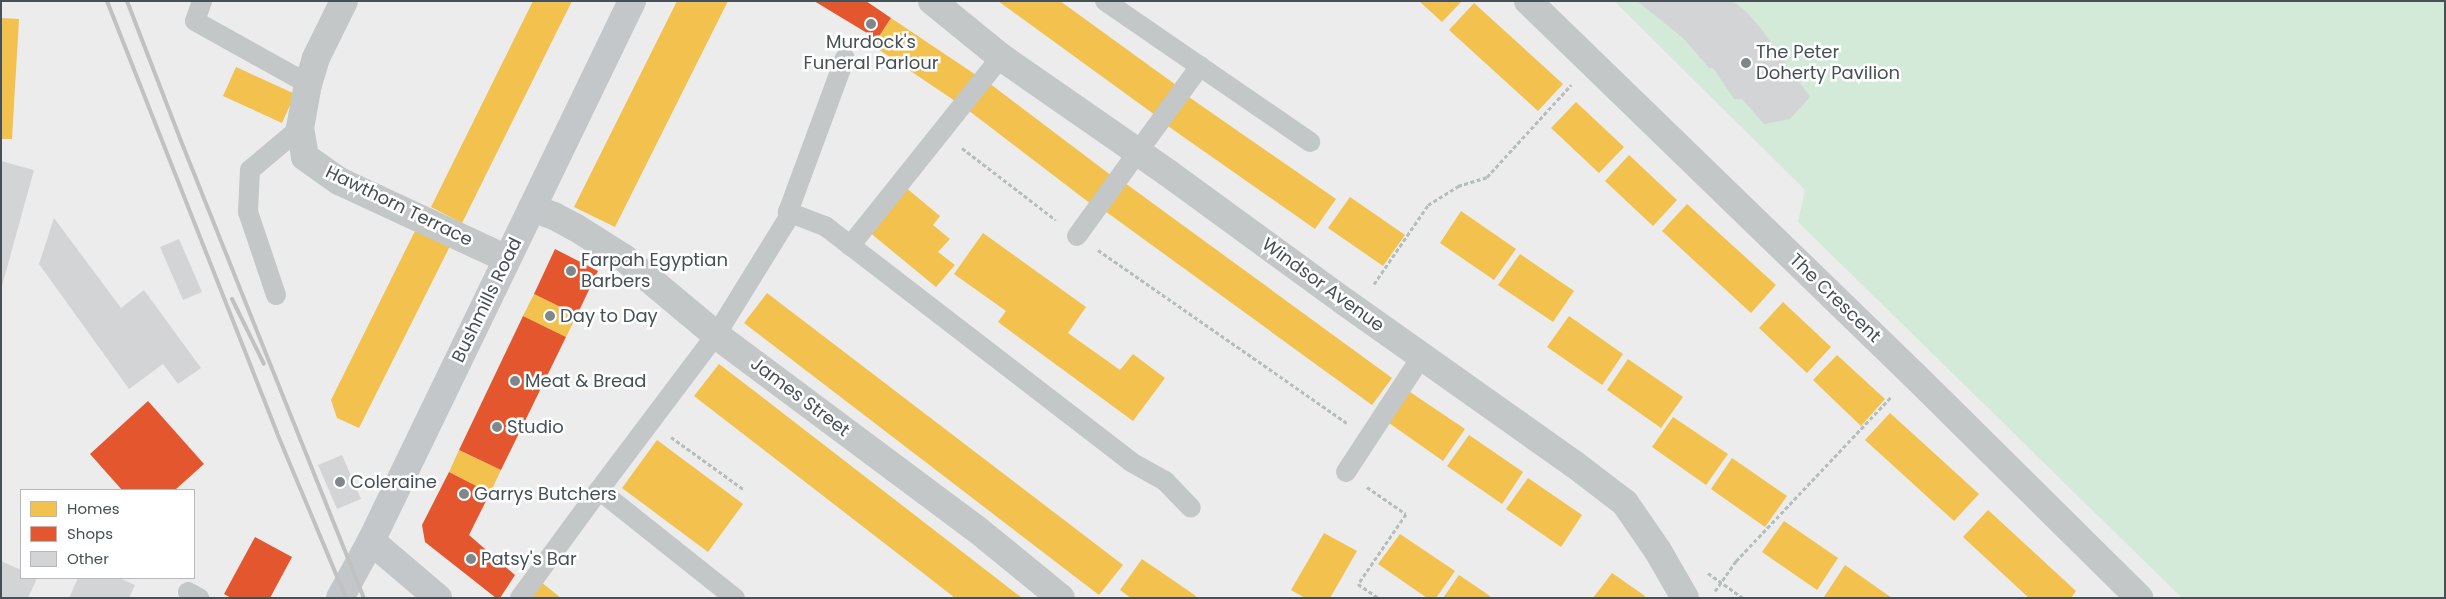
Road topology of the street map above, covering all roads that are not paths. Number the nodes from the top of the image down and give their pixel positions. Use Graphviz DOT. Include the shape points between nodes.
graph roads {
  1 [pos="202,1"];
  2 [pos="344,1"];
  3 [pos="632,1"];
  4 [pos="932,1"];
  5 [pos="1105,1"];
  6 [pos="1528,1"];
  7 [pos="1001,57"];
  8 [pos="845,58"];
  9 [pos="1200,66"];
  10 [pos="308,84"];
  11 [pos="300,128"];
  12 [pos="1310,142"];
  13 [pos="1137,152"];
  14 [pos="532,208"];
  15 [pos="788,212"];
  16 [pos="1076,236"];
  17 [pos="850,246"];
  18 [pos="507,259"];
  19 [pos="276,295"];
  20 [pos="716,336"];
  21 [pos="1422,356"];
  22 [pos="1346,472"];
  23 [pos="599,490"];
  24 [pos="1191,508"];
  25 [pos="371,541"];
  26 [pos="340,598"];
  27 [pos="438,598"];
  28 [pos="520,598"];
  29 [pos="735,598"];
  30 [pos="1061,598"];
  31 [pos="1685,598"];
  32 [pos="2139,598"];
  1 -- 10 [label="lane" via="195,21"];
  2 -- 10 [label="street, Hawthorn Terrace" via="316,58"];
  3 -- 14 [label="main road, Bushmills Road"];
  4 -- 7 [label="street, Windsor Avenue"];
  5 -- 9 [label="lane"];
  6 -- 32 [label="street, The Crescent"];
  7 -- 13 [label="street, Windsor Avenue"];
  7 -- 17 [label="lane"];
  8 -- 15 [label="lane"];
  9 -- 12 [label="lane"];
  9 -- 13 [label="lane"];
  10 -- 11 [label="street, Hawthorn Terrace"];
  11 -- 18 [label="street, Hawthorn Terrace" via="305,157 338,181"];
  11 -- 19 [label="lane" via="250,170 248,212"];
  13 -- 16 [label="lane"];
  13 -- 21 [label="street, Windsor Avenue"];
  14 -- 18 [label="main road, Bushmills Road"];
  14 -- 20 [label="street, James Street" via="575,227 624,258"];
  15 -- 17 [label="lane" via="825,226"];
  15 -- 20 [label="lane" via="790,215"];
  17 -- 24 [label="lane" via="1131,462 1165,481"];
  18 -- 25 [label="main road, Bushmills Road"];
  20 -- 23 [label="lane"];
  20 -- 30 [label="street, James Street" via="974,527"];
  21 -- 22 [label="lane"];
  21 -- 31 [label="street, Windsor Avenue" via="1625,504 1658,551"];
  23 -- 28 [label="lane"];
  23 -- 29 [label="lane"];
  25 -- 26 [label="main road, Bushmills Road"];
  25 -- 27 [label="main road"];
}
